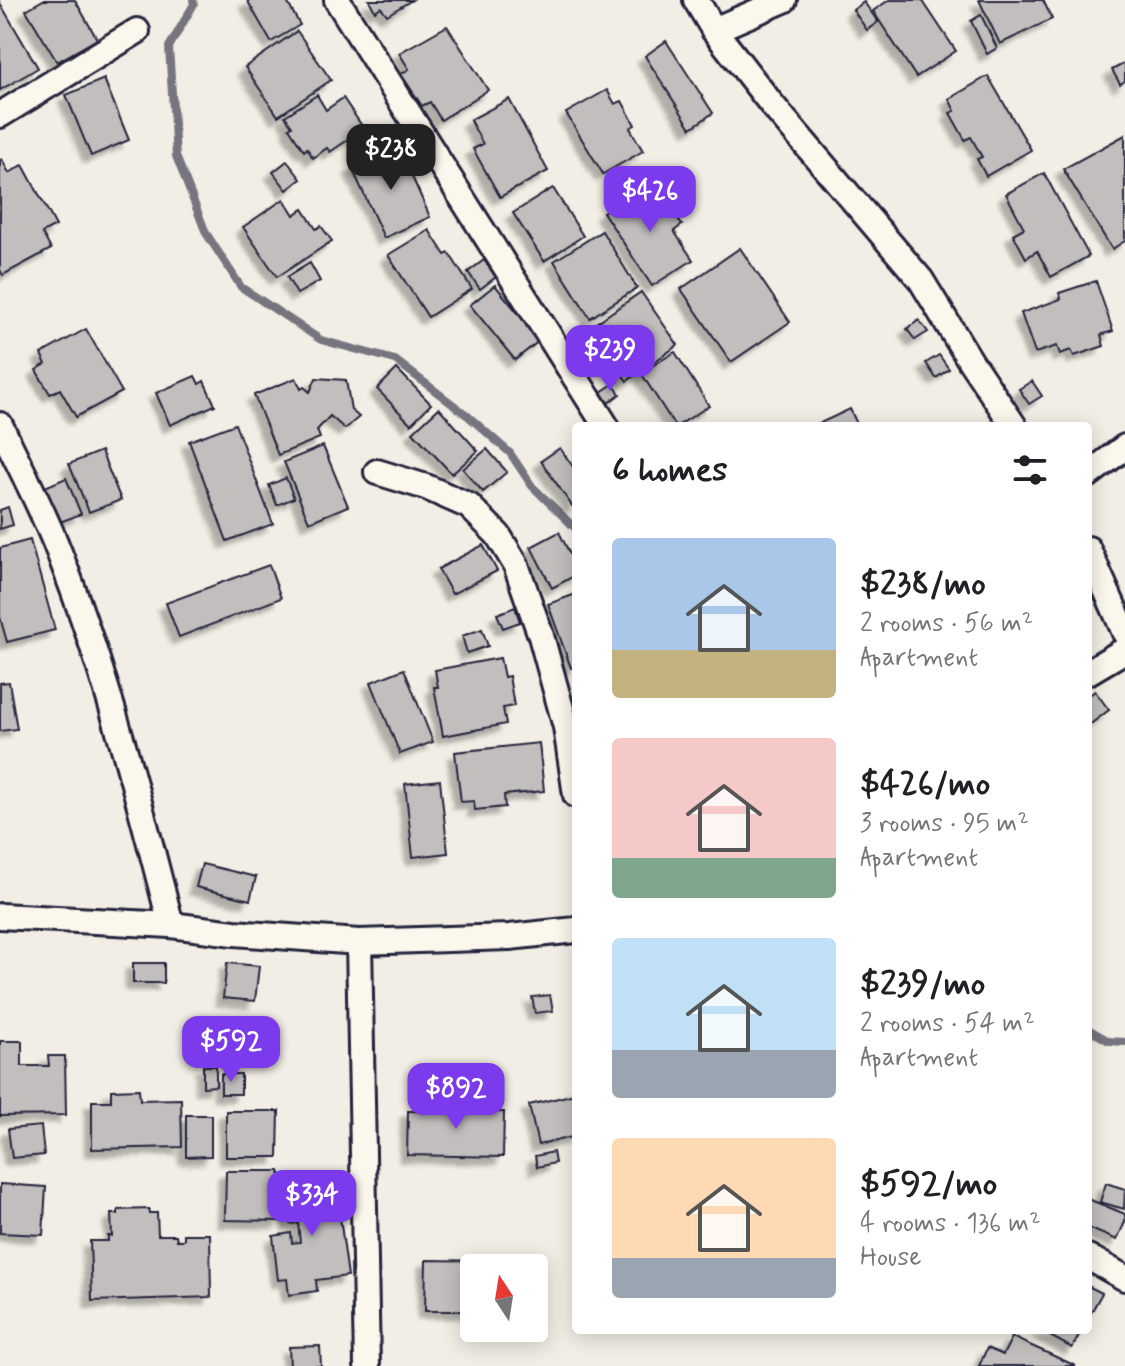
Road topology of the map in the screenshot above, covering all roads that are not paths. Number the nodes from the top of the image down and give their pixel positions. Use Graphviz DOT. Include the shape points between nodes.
graph roads {
  1 [pos="337,0"];
  2 [pos="696,0"];
  3 [pos="784,0"];
  4 [pos="714,30"];
  5 [pos="137,31"];
  6 [pos="0,115"];
  7 [pos="603,422"];
  8 [pos="1011,422"];
  9 [pos="1,430"];
  10 [pos="1125,447"];
  11 [pos="377,472"];
  12 [pos="1092,472"];
  13 [pos="1092,558"];
  14 [pos="1125,633"];
  15 [pos="1125,650"];
  16 [pos="1092,670"];
  17 [pos="572,768"];
  18 [pos="0,916"];
  19 [pos="171,925"];
  20 [pos="572,930"];
  21 [pos="359,942"];
  22 [pos="1092,1259"];
  23 [pos="1125,1278"];
  24 [pos="367,1366"];
  1 -- 7 [label="street"];
  2 -- 4 [label="street"];
  3 -- 4 [label="street"];
  4 -- 8 [label="street" via="921,280"];
  5 -- 6 [label="street"];
  9 -- 19 [label="street" via="58,549 87,628"];
  10 -- 12 [label="street"];
  11 -- 17 [label="street" via="469,506 498,535 516,565 541,636"];
  13 -- 14 [label="street"];
  15 -- 16 [label="street"];
  18 -- 19 [label="street"];
  19 -- 21 [label="street"];
  20 -- 21 [label="street"];
  21 -- 24 [label="street"];
  22 -- 23 [label="street"];
}
